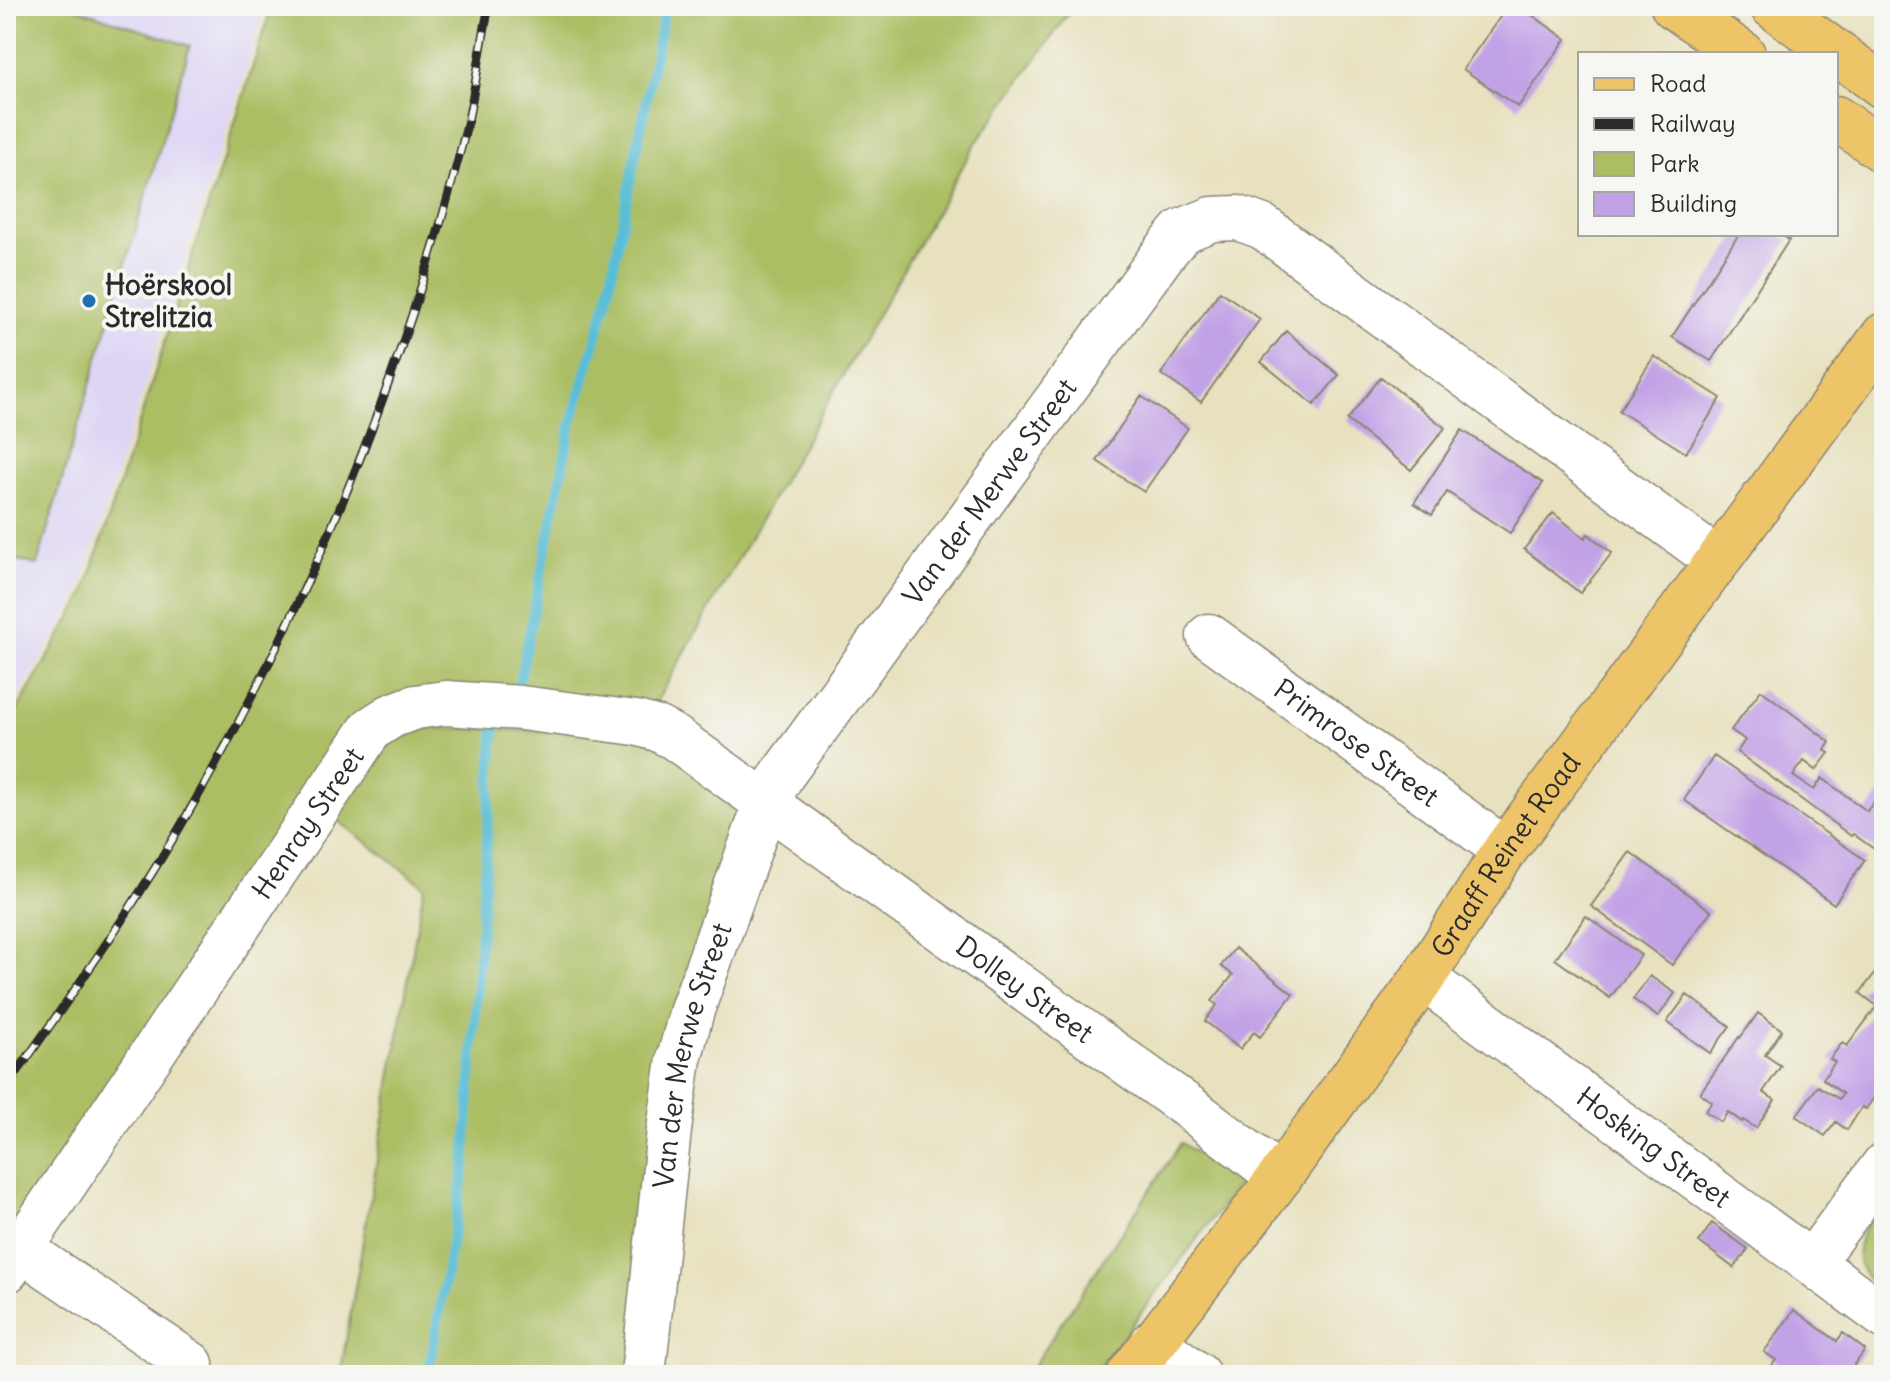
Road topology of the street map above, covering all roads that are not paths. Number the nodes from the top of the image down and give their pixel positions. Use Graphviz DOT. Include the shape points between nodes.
graph roads {
  1 [pos="1673,6"];
  2 [pos="1772,6"];
  3 [pos="1740,52"];
  4 [pos="1836,52"];
  5 [pos="1838,54"];
  6 [pos="1884,87"];
  7 [pos="1838,119"];
  8 [pos="1884,151"];
  9 [pos="1884,335"];
  10 [pos="1718,561"];
  11 [pos="1209,636"];
  12 [pos="766,803"];
  13 [pos="1505,850"];
  14 [pos="1423,978"];
  15 [pos="1884,1165"];
  16 [pos="1280,1177"];
  17 [pos="13,1260"];
  18 [pos="1812,1262"];
  19 [pos="1884,1316"];
  20 [pos="1141,1358"];
  21 [pos="191,1364"];
  22 [pos="643,1375"];
  23 [pos="1198,1375"];
  1 -- 3 [label="main road"];
  2 -- 4 [label="main road"];
  5 -- 6 [label="main road"];
  7 -- 8 [label="main road"];
  9 -- 10 [label="main road, Graaff Reinet Road"];
  10 -- 12 [label="street, Van der Merwe Street" via="1263,227 1238,218 1212,219 1182,231 1164,253"];
  10 -- 13 [label="main road, Graaff Reinet Road"];
  11 -- 13 [label="street, Primrose Street"];
  12 -- 16 [label="street, Dolley Street"];
  12 -- 17 [label="street, Henray Street" via="675,738 636,723 446,703 391,716 361,743"];
  12 -- 22 [label="street, Van der Merwe Street" via="696,996 679,1059"];
  13 -- 14 [label="main road, Graaff Reinet Road"];
  14 -- 16 [label="main road, Graaff Reinet Road"];
  14 -- 18 [label="street, Hosking Street"];
  15 -- 18 [label="street"];
  16 -- 20 [label="main road, Graaff Reinet Road"];
  17 -- 21 [label="street"];
  18 -- 19 [label="street, Hosking Street"];
  20 -- 23 [label="street"];
}
